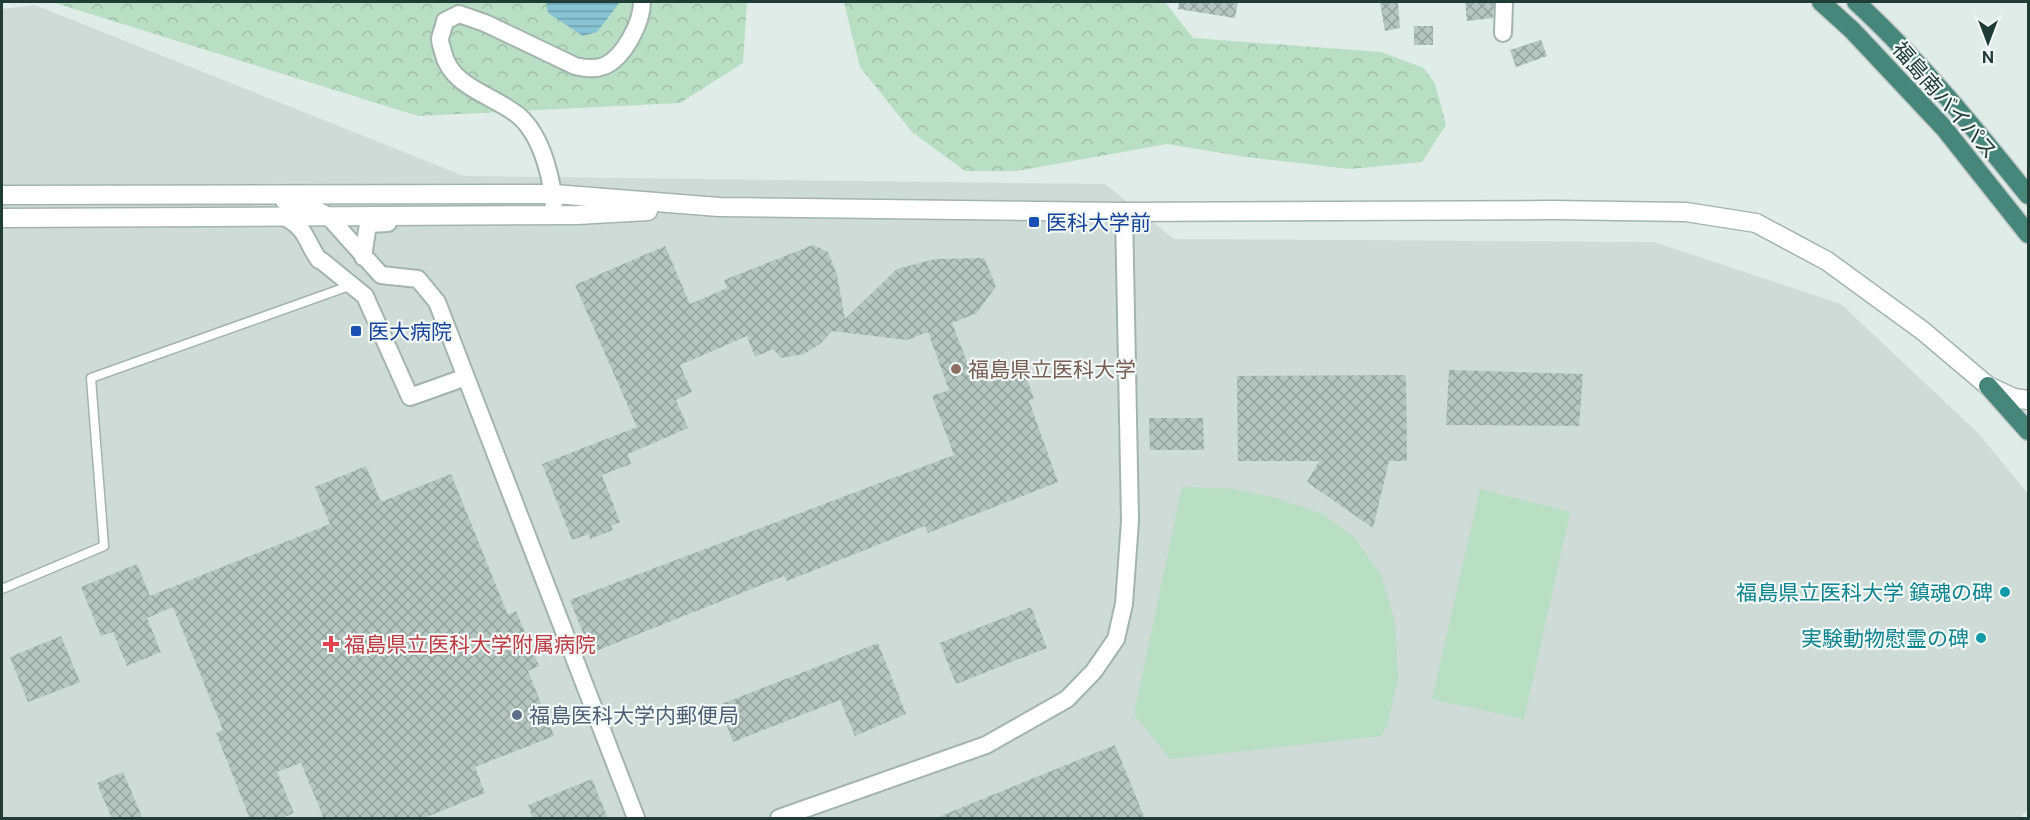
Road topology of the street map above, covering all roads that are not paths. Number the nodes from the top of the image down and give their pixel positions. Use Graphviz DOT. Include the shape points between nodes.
graph roads {
  1 [pos="642,2"];
  2 [pos="1504,2"];
  3 [pos="1821,2"];
  4 [pos="1856,2"];
  5 [pos="1503,33"];
  6 [pos="210,194"];
  7 [pos="346,194"];
  8 [pos="554,194"];
  9 [pos="2,195"];
  10 [pos="2028,195"];
  11 [pos="719,207"];
  12 [pos="1124,212"];
  13 [pos="320,214"];
  14 [pos="447,214"];
  15 [pos="554,214"];
  16 [pos="2,218"];
  17 [pos="286,218"];
  18 [pos="2028,234"];
  19 [pos="363,257"];
  20 [pos="322,261"];
  21 [pos="352,285"];
  22 [pos="466,377"];
  23 [pos="1988,386"];
  24 [pos="2028,400"];
  25 [pos="2028,431"];
  26 [pos="2,589"];
  27 [pos="636,819"];
  28 [pos="779,819"];
  1 -- 8 [label="street" via="630,39 619,55 604,66 589,69 459,14 445,21 440,40 444,59 461,82 519,116 534,134"];
  2 -- 5 [label="street"];
  3 -- 18 [label="highway, 福島南バイパス" via="1944,128"];
  4 -- 10 [label="highway, 福島南バイパス" via="1903,47"];
  6 -- 7 [label="street"];
  6 -- 9 [label="street"];
  6 -- 13 [label="street" via="218,199 299,201"];
  7 -- 8 [label="street"];
  7 -- 13 [label="street"];
  8 -- 11 [label="street"];
  8 -- 15 [label="street"];
  11 -- 12 [label="street"];
  11 -- 15 [label="street"];
  12 -- 23 [label="street" via="1675,212 1756,223 1827,261 1923,331"];
  12 -- 28 [label="street" via="1130,521 1124,604 1116,639 1094,671 1067,699 986,745"];
  13 -- 14 [label="street"];
  13 -- 17 [label="street"];
  13 -- 19 [label="street"];
  13 -- 20 [label="street" via="313,228 324,254"];
  14 -- 15 [label="street"];
  14 -- 19 [label="street" via="436,221 368,224"];
  16 -- 17 [label="street"];
  17 -- 20 [label="street" via="300,226"];
  19 -- 22 [label="street" via="381,275 418,279 437,302"];
  20 -- 21 [label="street"];
  21 -- 22 [label="street" via="365,296 410,397"];
  21 -- 26 [label="lane" via="91,378 104,546"];
  22 -- 27 [label="street"];
  23 -- 24 [label="street"];
  23 -- 25 [label="highway"];
}
